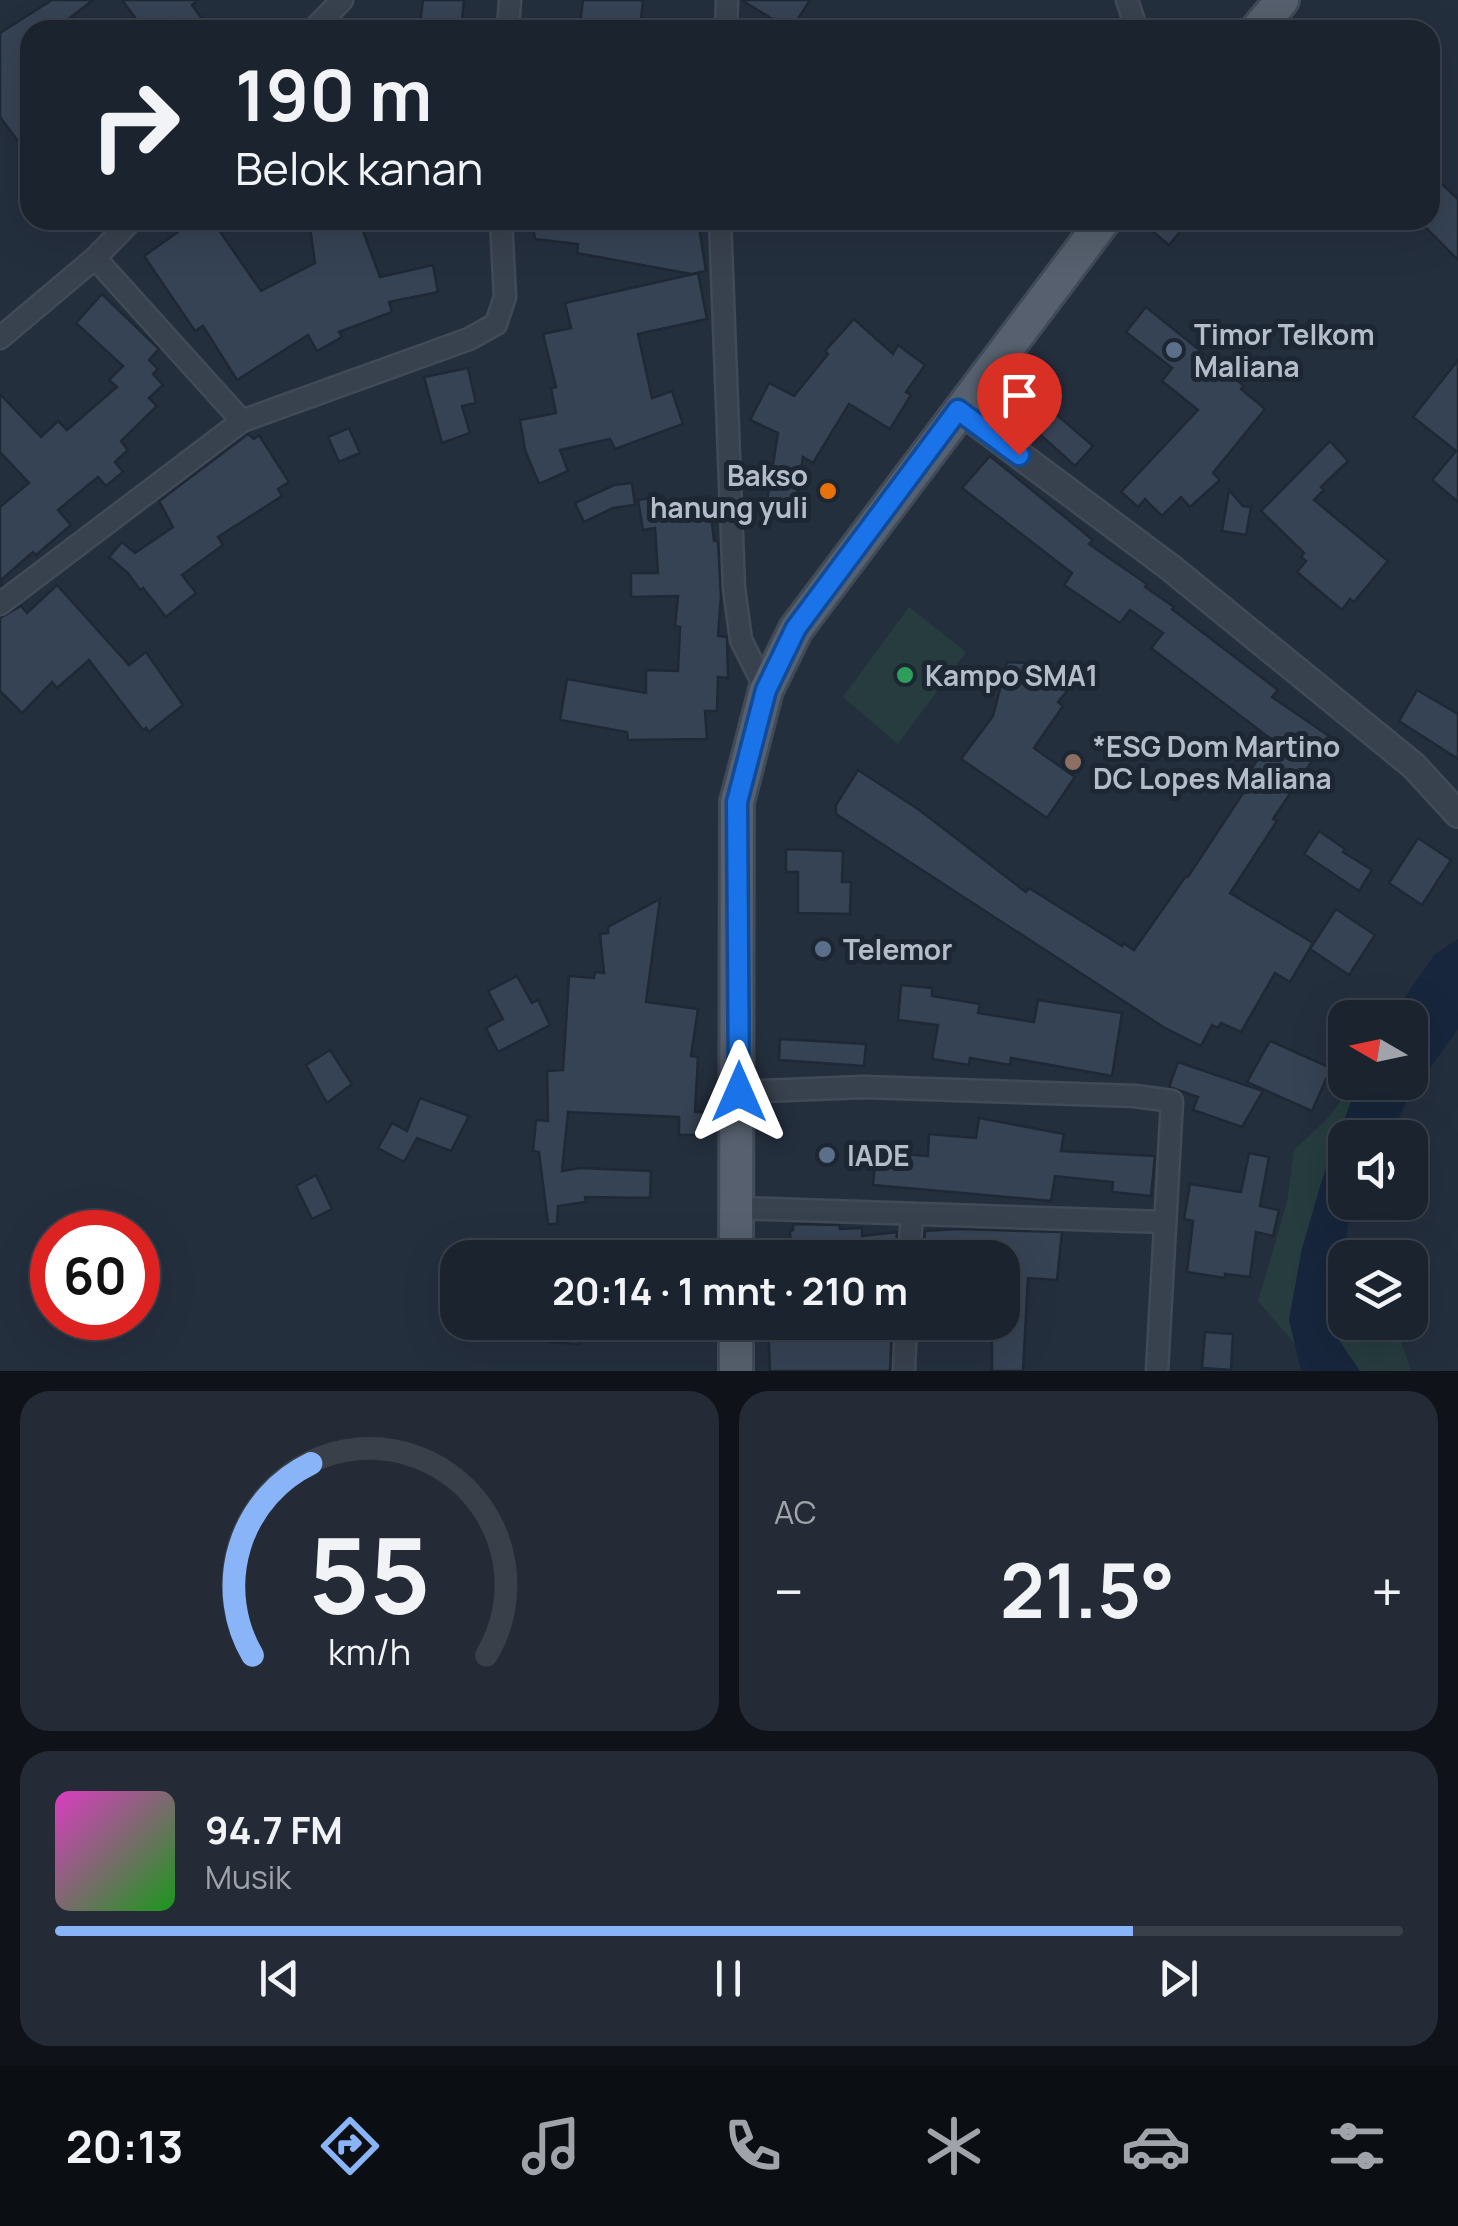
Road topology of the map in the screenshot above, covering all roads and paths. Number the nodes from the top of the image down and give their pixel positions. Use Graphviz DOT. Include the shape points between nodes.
graph roads {
  1 [pos="342,0"];
  2 [pos="1282,0"];
  3 [pos="323,20"];
  4 [pos="1265,20"];
  5 [pos="122,230"];
  6 [pos="501,230"];
  7 [pos="720,230"];
  8 [pos="1096,230"];
  9 [pos="95,258"];
  10 [pos="0,338"];
  11 [pos="958,410"];
  12 [pos="242,422"];
  13 [pos="0,604"];
  14 [pos="766,690"];
  15 [pos="1458,814"];
  16 [pos="739,1092"];
  17 [pos="736,1208"];
  18 [pos="912,1214"];
  19 [pos="1164,1222"];
  20 [pos="736,1240"];
  21 [pos="911,1240"];
  22 [pos="736,1340"];
  23 [pos="905,1340"];
  24 [pos="736,1371"];
  25 [pos="904,1371"];
  26 [pos="1158,1371"];
  1 -- 3 [label="street"];
  2 -- 4 [label="main road"];
  5 -- 9 [label="street"];
  6 -- 12 [label="street" via="505,297 496,324"];
  7 -- 14 [label="street" via="734,588 740,640"];
  8 -- 11 [label="main road"];
  9 -- 10 [label="street"];
  9 -- 12 [label="street"];
  11 -- 14 [label="main road" via="796,628"];
  11 -- 15 [label="street" via="1172,568 1414,766"];
  12 -- 13 [label="street"];
  14 -- 16 [label="main road" via="737,802"];
  16 -- 17 [label="main road"];
  16 -- 19 [label="street" via="864,1087 1172,1101"];
  17 -- 18 [label="street"];
  17 -- 20 [label="main road"];
  18 -- 19 [label="street"];
  18 -- 21 [label="street"];
  19 -- 26 [label="street"];
  22 -- 24 [label="main road"];
  23 -- 25 [label="street"];
}
